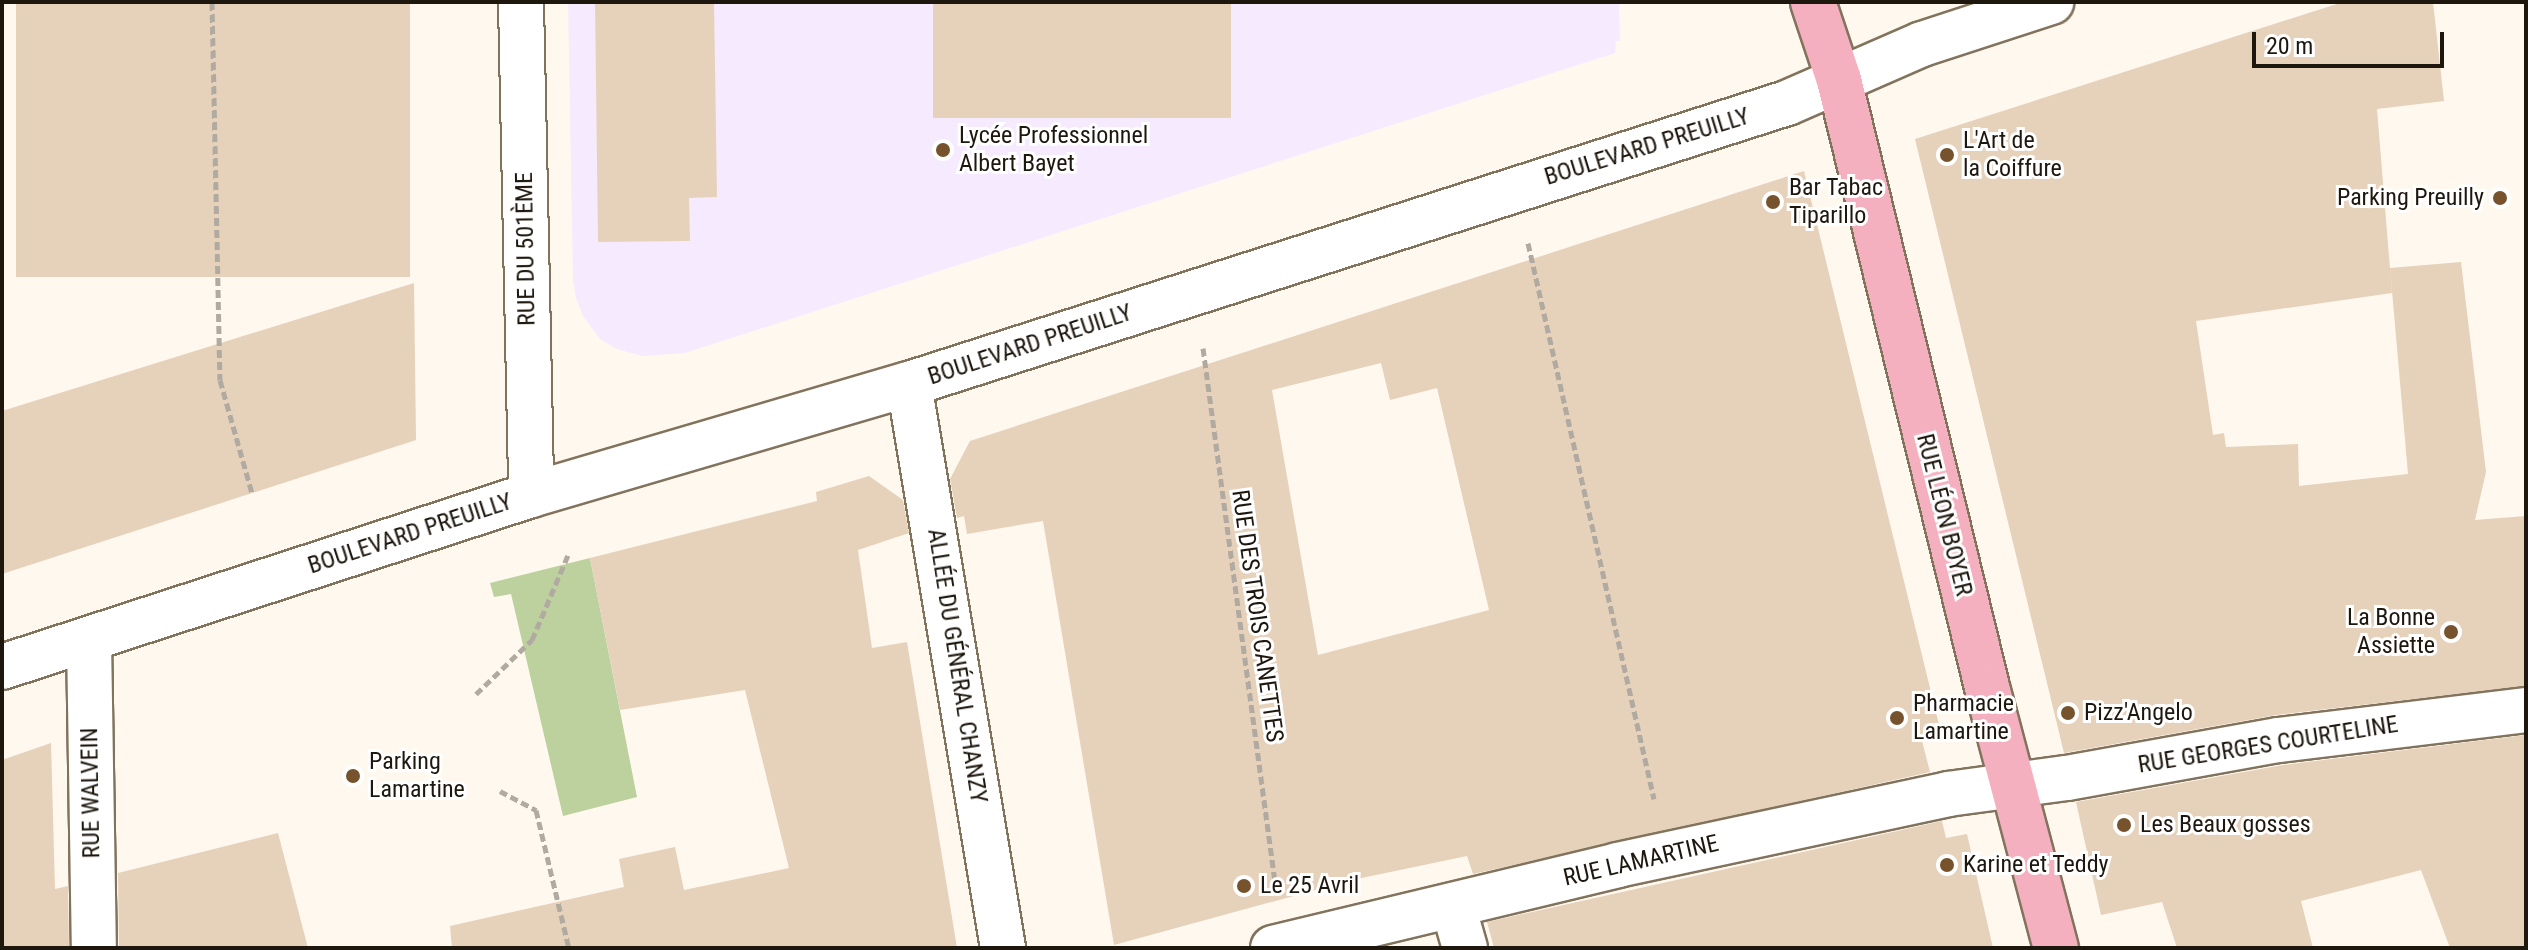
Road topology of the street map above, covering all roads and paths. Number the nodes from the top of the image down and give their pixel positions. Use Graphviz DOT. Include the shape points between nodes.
graph roads {
  1 [pos="212,2"];
  2 [pos="521,2"];
  3 [pos="1813,2"];
  4 [pos="2051,2"];
  5 [pos="1839,80"];
  6 [pos="1515,188"];
  7 [pos="1196,291"];
  8 [pos="909,384"];
  9 [pos="252,493"];
  10 [pos="531,495"];
  11 [pos="568,555"];
  12 [pos="89,639"];
  13 [pos="2,667"];
  14 [pos="476,694"];
  15 [pos="2526,710"];
  16 [pos="2012,786"];
  17 [pos="500,791"];
  18 [pos="1666,855"];
  19 [pos="1453,906"];
  20 [pos="1278,947"];
  21 [pos="94,948"];
  22 [pos="569,948"];
  23 [pos="1003,948"];
  24 [pos="1465,948"];
  25 [pos="2056,948"];
  1 -- 9 [label="path" via="220,380"];
  2 -- 10 [label="street, RUE DU 501ÈME"];
  3 -- 5 [label="main road, RUE LÉON BOYER"];
  4 -- 5 [label="street, BOULEVARD PREUILLY" via="1922,44"];
  5 -- 6 [label="street, BOULEVARD PREUILLY" via="1787,103"];
  5 -- 16 [label="main road, RUE LÉON BOYER"];
  6 -- 7 [label="street, BOULEVARD PREUILLY"];
  6 -- 18 [label="path"];
  7 -- 8 [label="street, BOULEVARD PREUILLY"];
  7 -- 20 [label="path, RUE DES TROIS CANETTES"];
  8 -- 10 [label="street, BOULEVARD PREUILLY"];
  8 -- 23 [label="street, ALLÉE DU GÉNÉRAL CHANZY"];
  10 -- 12 [label="street, BOULEVARD PREUILLY"];
  11 -- 14 [label="path" via="532,640"];
  12 -- 13 [label="street, BOULEVARD PREUILLY"];
  12 -- 21 [label="street, RUE WALVEIN"];
  15 -- 16 [label="street, RUE GEORGES COURTELINE" via="2279,740"];
  16 -- 18 [label="street, RUE LAMARTINE" via="1948,794"];
  16 -- 25 [label="main road, RUE LÉON BOYER"];
  17 -- 22 [label="path" via="536,810"];
  18 -- 19 [label="street, RUE LAMARTINE"];
  19 -- 20 [label="street, RUE LAMARTINE"];
  19 -- 24 [label="street"];
}
